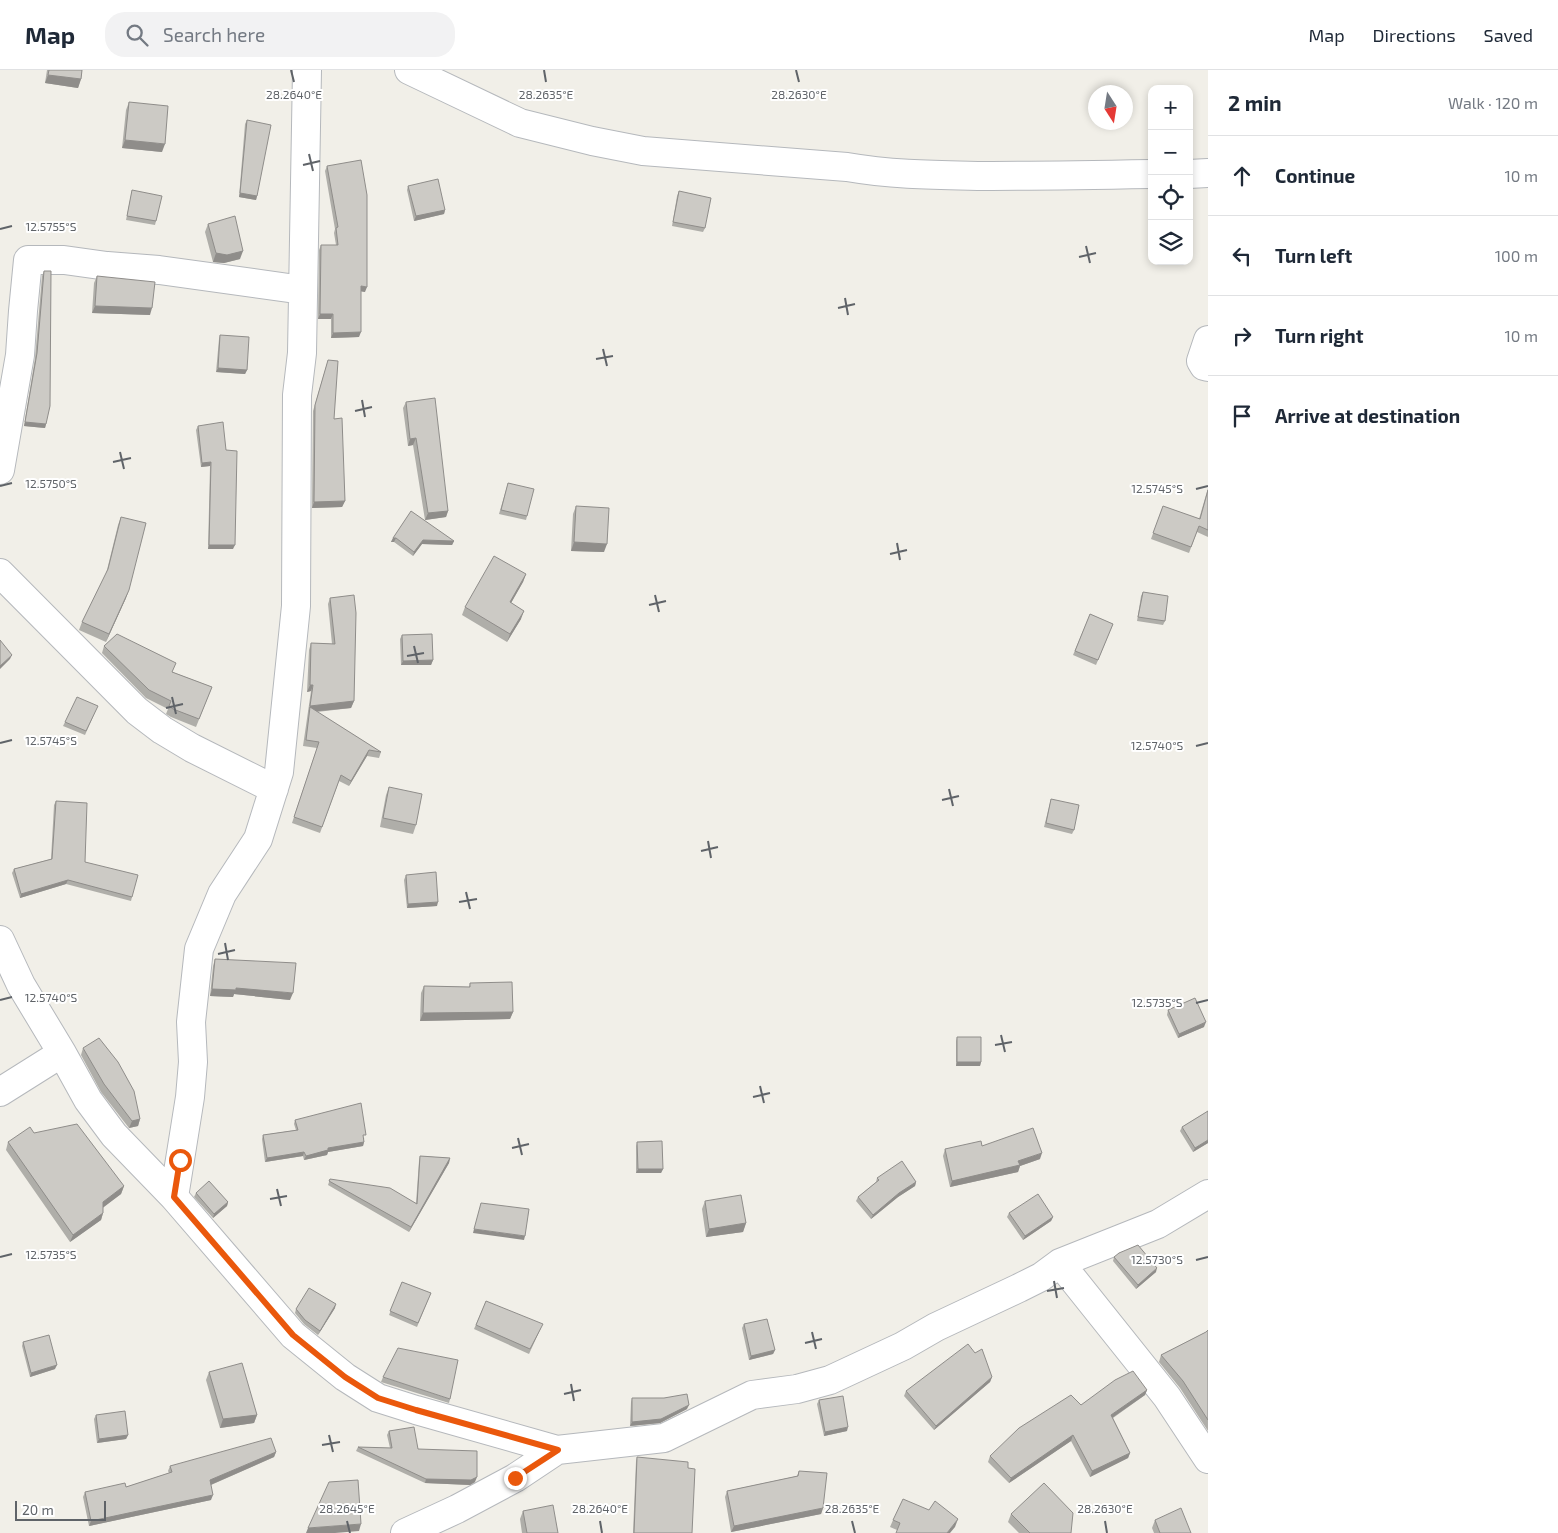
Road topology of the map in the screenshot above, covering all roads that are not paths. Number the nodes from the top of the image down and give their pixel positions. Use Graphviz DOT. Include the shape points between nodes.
graph roads {
  1 [pos="307,70"];
  2 [pos="409,70"];
  3 [pos="1208,173"];
  4 [pos="1148,174"];
  5 [pos="1193,174"];
  6 [pos="303,290"];
  7 [pos="1208,340"];
  8 [pos="1208,368"];
  9 [pos="0,470"];
  10 [pos="0,572"];
  11 [pos="274,789"];
  12 [pos="0,940"];
  13 [pos="62,1054"];
  14 [pos="0,1092"];
  15 [pos="1208,1194"];
  16 [pos="174,1197"];
  17 [pos="1060,1263"];
  18 [pos="558,1450"];
  19 [pos="1208,1459"];
  20 [pos="405,1533"];
  1 -- 6 [label="street"];
  2 -- 4 [label="street" via="520,123 643,151 919,175"];
  3 -- 5 [label="street"];
  6 -- 9 [label="street" via="159,270 64,260 28,260 20,355"];
  6 -- 11 [label="street" via="302,353 297,395 296,606 279,772"];
  7 -- 8 [label="street" via="1201,361"];
  10 -- 11 [label="street" via="137,711 192,748"];
  11 -- 16 [label="street" via="258,839 222,894 199,949 191,1022 193,1062 190,1097"];
  12 -- 13 [label="street" via="21,985"];
  13 -- 14 [label="street"];
  13 -- 16 [label="street" via="88,1100 114,1135"];
  15 -- 17 [label="street" via="1158,1224"];
  16 -- 18 [label="street" via="293,1335 345,1377 378,1398"];
  17 -- 18 [label="street" via="1041,1277 830,1380 797,1389 752,1395 664,1438"];
  17 -- 19 [label="street" via="1167,1397"];
  18 -- 20 [label="street" via="515,1478"];
}
